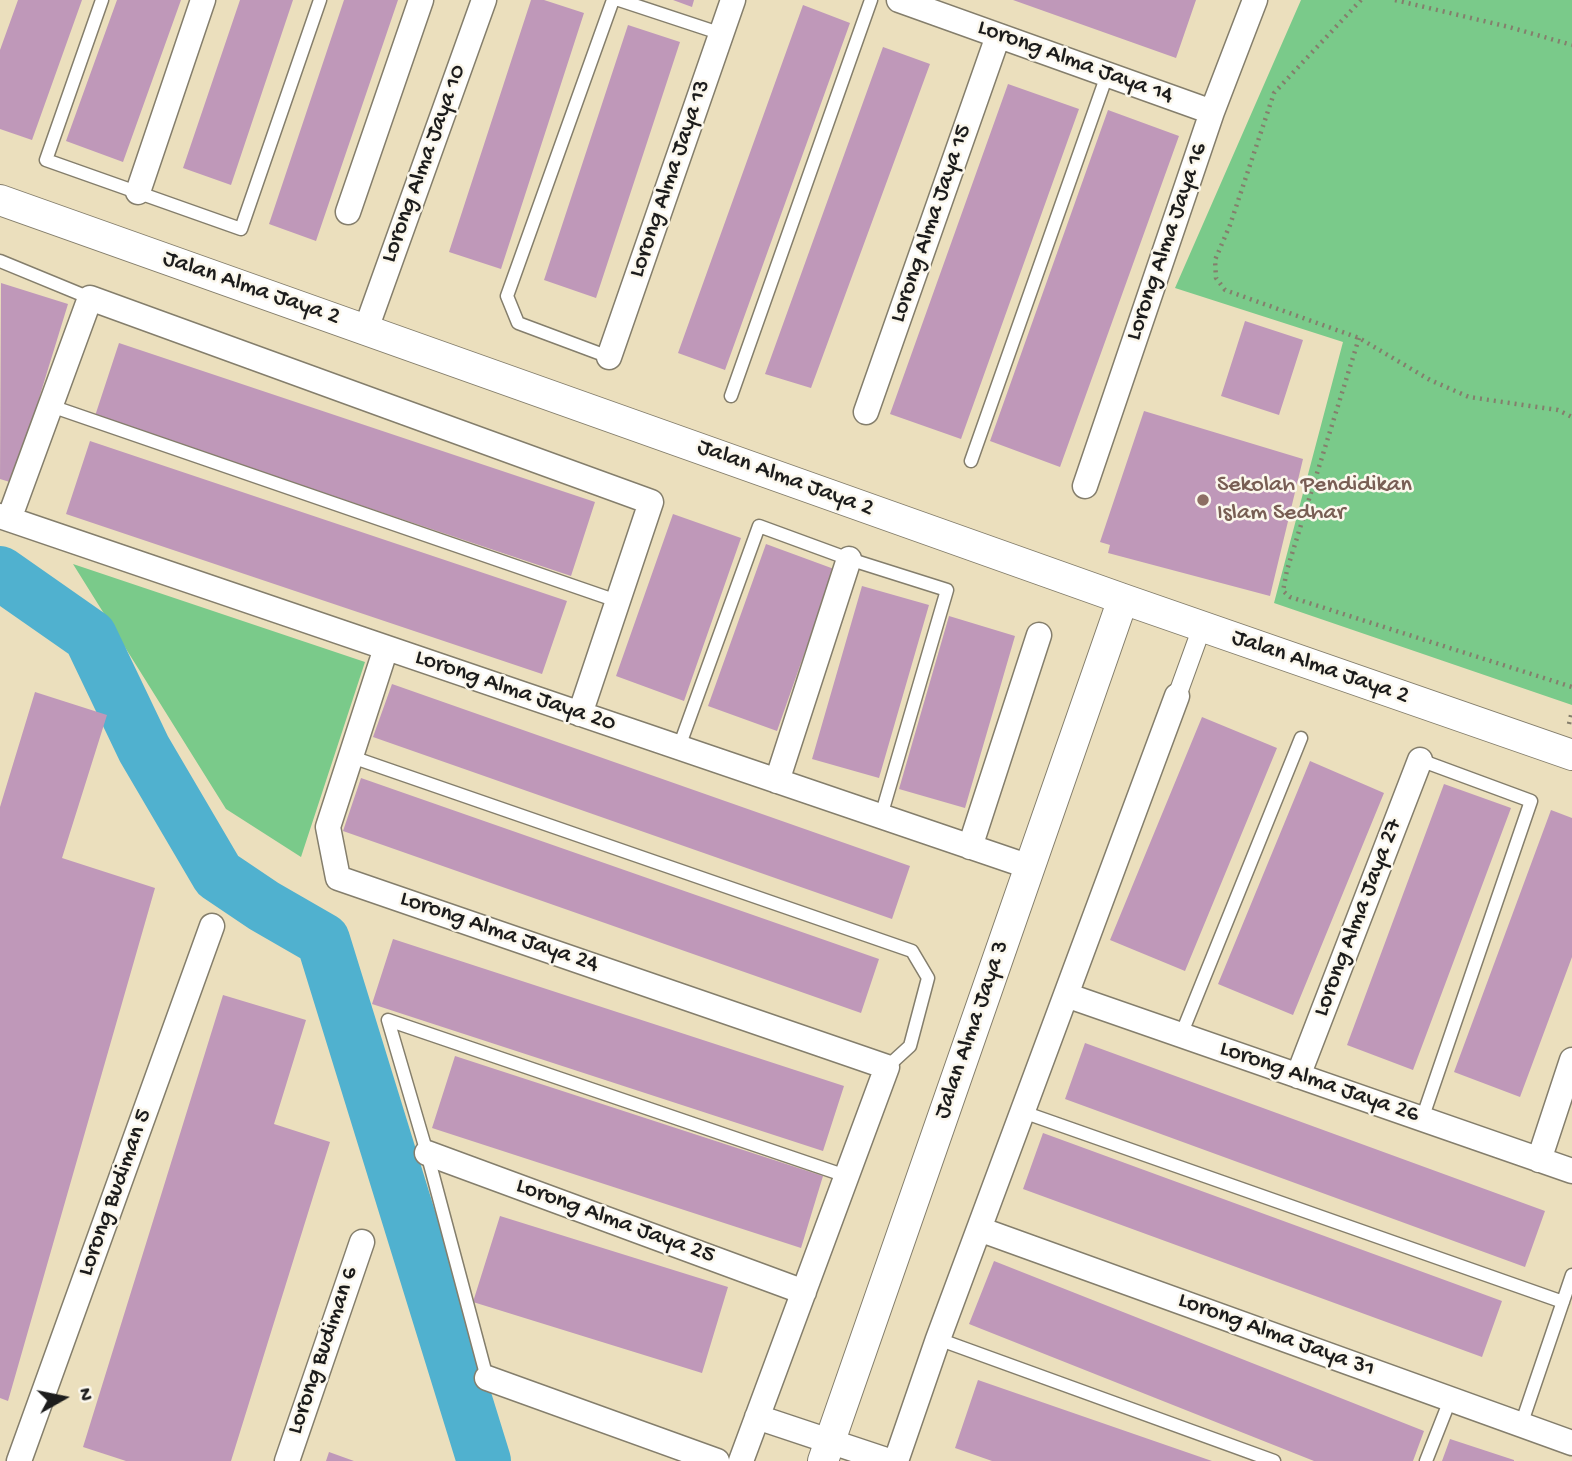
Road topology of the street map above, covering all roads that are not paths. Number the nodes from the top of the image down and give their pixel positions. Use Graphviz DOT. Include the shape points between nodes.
graph roads {
  1 [pos="102,0"];
  2 [pos="202,0"];
  3 [pos="320,0"];
  4 [pos="421,0"];
  5 [pos="484,0"];
  6 [pos="612,0"];
  7 [pos="619,0"];
  8 [pos="733,0"];
  9 [pos="871,0"];
  10 [pos="899,0"];
  11 [pos="1254,0"];
  12 [pos="722,34"];
  13 [pos="998,36"];
  14 [pos="1107,75"];
  15 [pos="1212,112"];
  16 [pos="138,192"];
  17 [pos="0,200"];
  18 [pos="348,212"];
  19 [pos="0,261"];
  20 [pos="90,298"];
  21 [pos="366,329"];
  22 [pos="609,357"];
  23 [pos="732,396"];
  24 [pos="51,405"];
  25 [pos="866,412"];
  26 [pos="971,461"];
  27 [pos="1084,486"];
  28 [pos="5,517"];
  29 [pos="849,559"];
  30 [pos="1123,599"];
  31 [pos="617,601"];
  32 [pos="1202,627"];
  33 [pos="1039,635"];
  34 [pos="386,648"];
  35 [pos="1177,696"];
  36 [pos="580,714"];
  37 [pos="1301,738"];
  38 [pos="679,747"];
  39 [pos="1572,755"];
  40 [pos="349,756"];
  41 [pos="1420,760"];
  42 [pos="778,781"];
  43 [pos="881,816"];
  44 [pos="970,847"];
  45 [pos="1030,867"];
  46 [pos="212,926"];
  47 [pos="1066,995"];
  48 [pos="1181,1035"];
  49 [pos="1572,1060"];
  50 [pos="887,1067"];
  51 [pos="1298,1076"];
  52 [pos="1023,1112"];
  53 [pos="1422,1119"];
  54 [pos="427,1153"];
  55 [pos="1539,1160"];
  56 [pos="1572,1171"];
  57 [pos="846,1176"];
  58 [pos="979,1229"];
  59 [pos="362,1242"];
  60 [pos="1572,1275"];
  61 [pos="804,1292"];
  62 [pos="1563,1301"];
  63 [pos="938,1339"];
  64 [pos="488,1378"];
  65 [pos="1450,1400"];
  66 [pos="757,1417"];
  67 [pos="1521,1425"];
  68 [pos="1572,1443"];
  69 [pos="826,1451"];
  70 [pos="19,1461"];
  71 [pos="287,1461"];
  72 [pos="716,1461"];
  73 [pos="741,1461"];
  74 [pos="889,1461"];
  75 [pos="896,1461"];
  76 [pos="1274,1461"];
  77 [pos="1426,1461"];
  1 -- 16 [label="lane" via="46,160"];
  2 -- 16 [label="street"];
  3 -- 16 [label="lane" via="241,229"];
  4 -- 18 [label="street"];
  5 -- 21 [label="street, Lorong Alma Jaya 10"];
  6 -- 22 [label="lane" via="507,296 518,323"];
  7 -- 12 [label="lane"];
  8 -- 12 [label="street, Lorong Alma Jaya 13"];
  9 -- 23 [label="lane"];
  10 -- 13 [label="street, Lorong Alma Jaya 14"];
  11 -- 15 [label="street, Lorong Alma Jaya 16"];
  12 -- 22 [label="street, Lorong Alma Jaya 13"];
  13 -- 14 [label="street, Lorong Alma Jaya 14"];
  13 -- 25 [label="street, Lorong Alma Jaya 15"];
  14 -- 15 [label="street, Lorong Alma Jaya 14"];
  14 -- 26 [label="lane"];
  15 -- 27 [label="street, Lorong Alma Jaya 16"];
  17 -- 21 [label="street, Jalan Alma Jaya 2"];
  19 -- 20 [label="lane"];
  20 -- 24 [label="street"];
  20 -- 31 [label="street" via="651,502"];
  21 -- 30 [label="street, Jalan Alma Jaya 2"];
  24 -- 28 [label="street"];
  24 -- 31 [label="lane"];
  28 -- 34 [label="street, Lorong Alma Jaya 20"];
  29 -- 38 [label="lane" via="759,526"];
  29 -- 42 [label="street"];
  29 -- 43 [label="lane" via="947,590"];
  30 -- 32 [label="street, Jalan Alma Jaya 2"];
  30 -- 45 [label="street, Jalan Alma Jaya 3"];
  31 -- 36 [label="street"];
  32 -- 35 [label="street"];
  32 -- 39 [label="street, Jalan Alma Jaya 2"];
  33 -- 44 [label="street"];
  34 -- 36 [label="street, Lorong Alma Jaya 20"];
  34 -- 40 [label="street, Lorong Alma Jaya 24"];
  35 -- 47 [label="street"];
  36 -- 38 [label="street, Lorong Alma Jaya 20"];
  37 -- 48 [label="lane"];
  38 -- 42 [label="street, Lorong Alma Jaya 20"];
  40 -- 50 [label="street, Lorong Alma Jaya 24" via="328,827 338,878"];
  40 -- 50 [label="lane" via="912,951 929,978 910,1046"];
  41 -- 51 [label="street, Lorong Alma Jaya 27"];
  41 -- 53 [label="lane" via="1531,801"];
  42 -- 43 [label="street, Lorong Alma Jaya 20"];
  43 -- 44 [label="street, Lorong Alma Jaya 20"];
  44 -- 45 [label="street, Lorong Alma Jaya 20"];
  45 -- 69 [label="street, Jalan Alma Jaya 3"];
  46 -- 70 [label="street, Lorong Budiman 5"];
  47 -- 48 [label="street, Lorong Alma Jaya 26"];
  47 -- 52 [label="street"];
  48 -- 51 [label="street, Lorong Alma Jaya 26"];
  49 -- 55 [label="street"];
  50 -- 57 [label="street"];
  51 -- 53 [label="street, Lorong Alma Jaya 26"];
  52 -- 58 [label="street"];
  52 -- 62 [label="lane"];
  53 -- 55 [label="street, Lorong Alma Jaya 26"];
  54 -- 57 [label="lane" via="388,1020"];
  54 -- 61 [label="street, Lorong Alma Jaya 25"];
  54 -- 64 [label="lane"];
  55 -- 56 [label="street, Lorong Alma Jaya 26"];
  57 -- 61 [label="street"];
  58 -- 63 [label="street"];
  58 -- 65 [label="street, Lorong Alma Jaya 31"];
  59 -- 71 [label="street, Lorong Budiman 6"];
  60 -- 62 [label="lane"];
  61 -- 66 [label="street"];
  62 -- 67 [label="lane"];
  63 -- 75 [label="street"];
  63 -- 76 [label="lane"];
  64 -- 72 [label="street"];
  65 -- 67 [label="street, Lorong Alma Jaya 31"];
  65 -- 77 [label="lane"];
  66 -- 69 [label="street"];
  66 -- 73 [label="street"];
  67 -- 68 [label="street, Lorong Alma Jaya 31"];
  69 -- 74 [label="street"];
}
